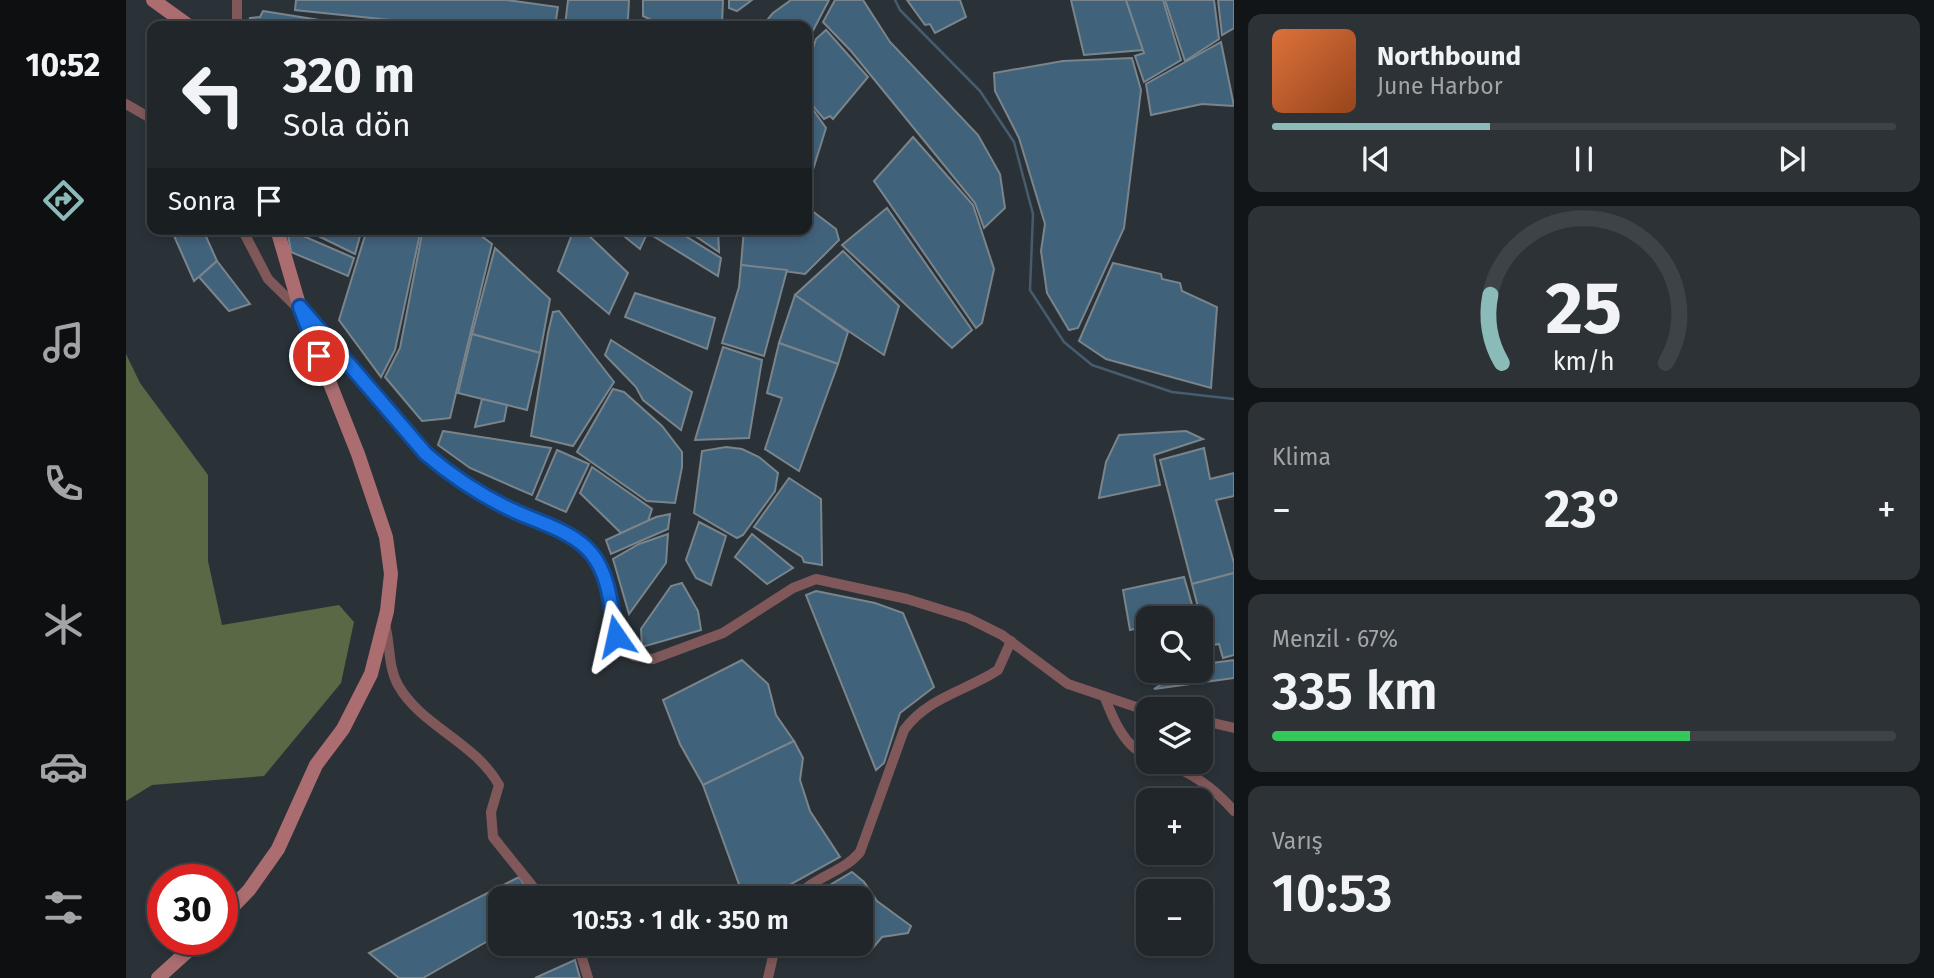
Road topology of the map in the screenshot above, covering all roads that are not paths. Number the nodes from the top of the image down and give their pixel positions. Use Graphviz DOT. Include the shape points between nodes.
graph roads {
  1 [pos="153,0"];
  2 [pos="237,0"];
  3 [pos="182,21"];
  4 [pos="237,21"];
  5 [pos="126,104"];
  6 [pos="147,116"];
  7 [pos="245,235"];
  8 [pos="279,235"];
  9 [pos="300,307"];
  10 [pos="384,621"];
  11 [pos="1011,641"];
  12 [pos="1105,698"];
  13 [pos="1136,707"];
  14 [pos="1213,723"];
  15 [pos="1234,728"];
  16 [pos="1136,747"];
  17 [pos="1191,774"];
  18 [pos="1234,811"];
  19 [pos="532,886"];
  20 [pos="810,886"];
  21 [pos="238,901"];
  22 [pos="183,955"];
  23 [pos="579,956"];
  24 [pos="773,956"];
  25 [pos="158,978"];
  26 [pos="588,978"];
  27 [pos="768,978"];
  1 -- 3 [label="street"];
  2 -- 4 [label="street"];
  5 -- 6 [label="street"];
  7 -- 9 [label="street" via="268,279"];
  8 -- 9 [label="street"];
  9 -- 10 [label="street" via="386,537 391,574"];
  9 -- 11 [label="street" via="426,454 449,474 591,552 606,579 616,636 622,648 634,656 653,659 723,634 793,588 816,579 968,618"];
  10 -- 19 [label="street" via="390,666 408,701 493,773 499,785 491,812 492,837"];
  10 -- 21 [label="street" via="371,674 342,729 316,765 278,849"];
  11 -- 12 [label="street" via="1068,684"];
  11 -- 20 [label="street" via="998,670 913,718 904,730 860,852 851,863"];
  12 -- 13 [label="street"];
  12 -- 16 [label="street" via="1112,717"];
  14 -- 15 [label="street"];
  17 -- 18 [label="street" via="1216,790"];
  22 -- 25 [label="street"];
  23 -- 26 [label="street"];
  24 -- 27 [label="street"];
}
